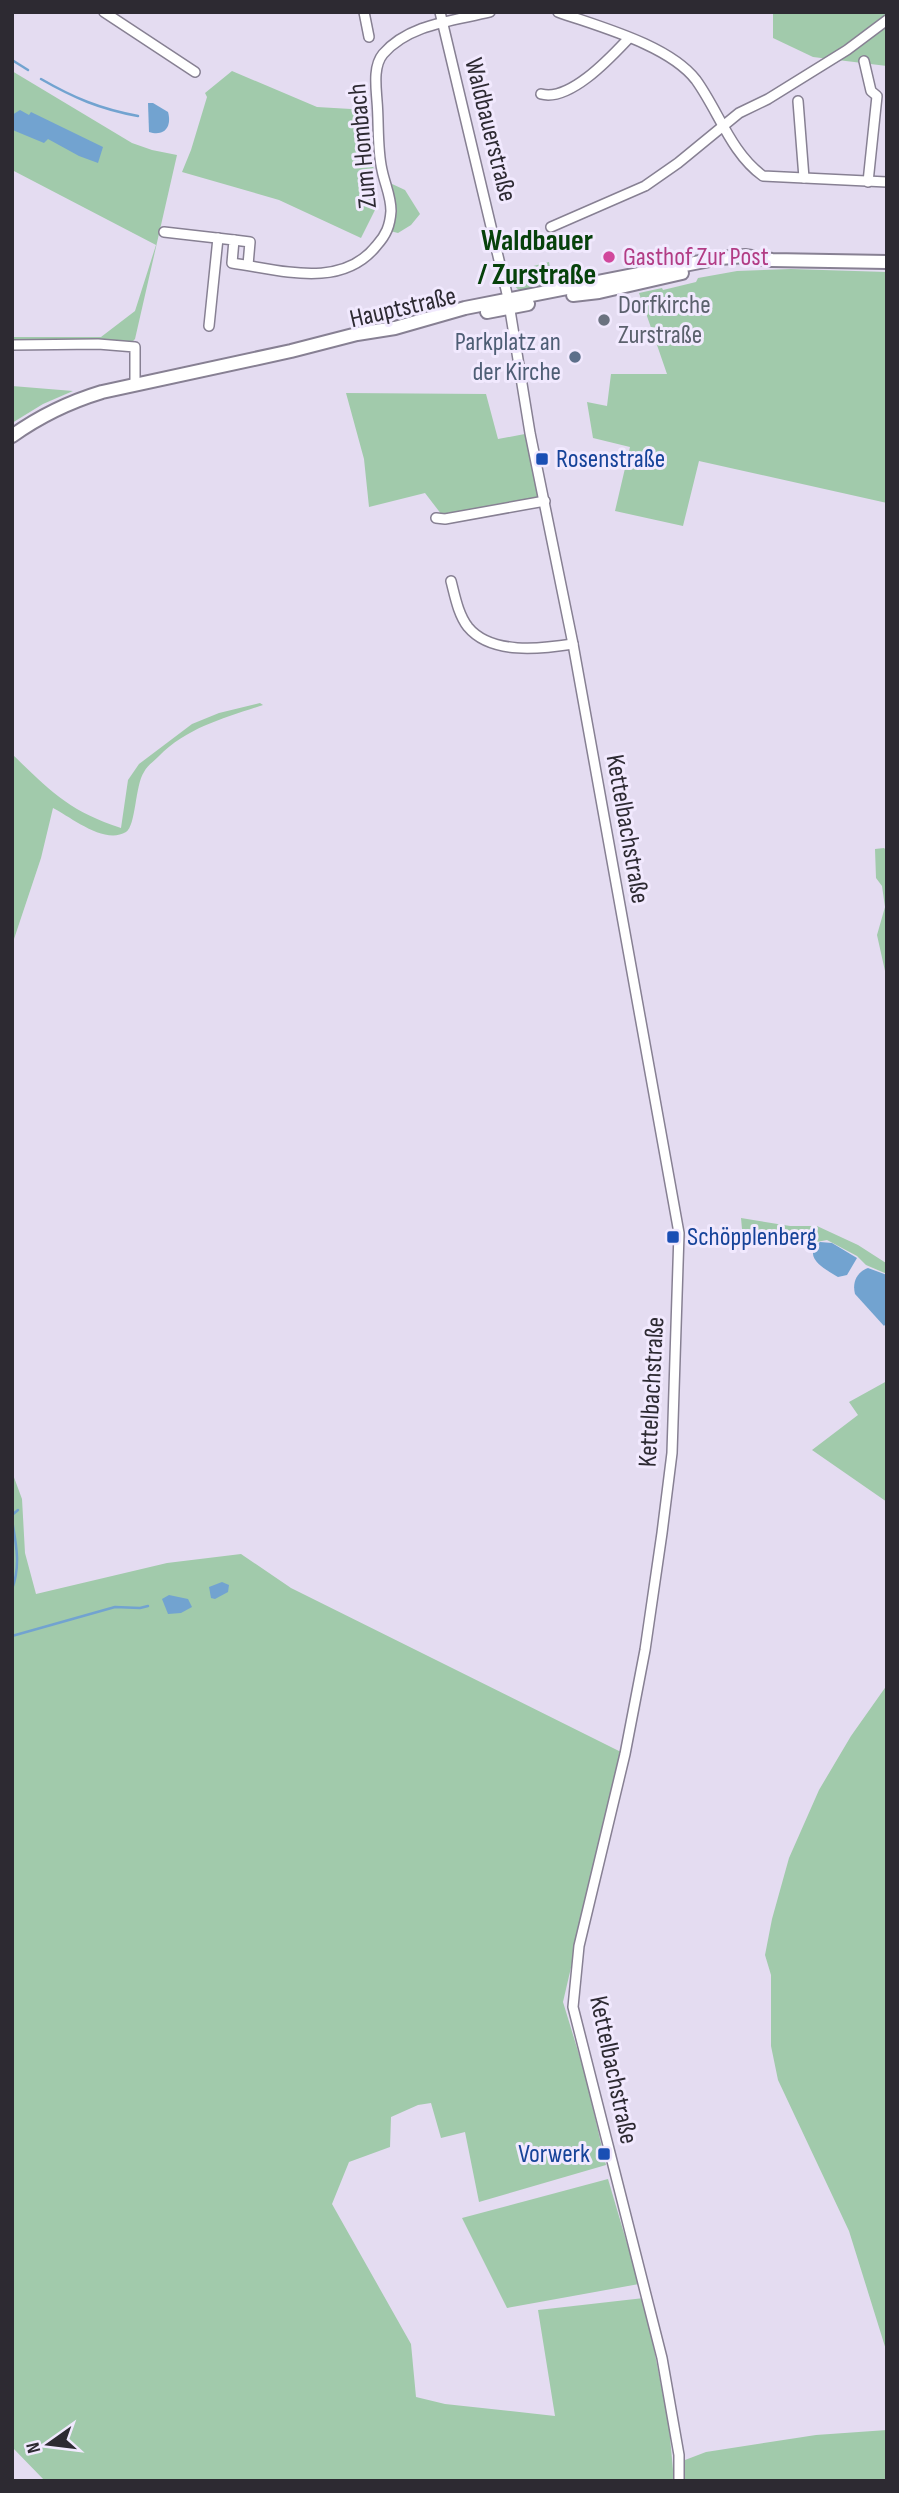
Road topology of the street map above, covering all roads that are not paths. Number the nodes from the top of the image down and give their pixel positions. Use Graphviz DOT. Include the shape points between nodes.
graph roads {
  1 [pos="104,12"];
  2 [pos="365,12"];
  3 [pos="440,12"];
  4 [pos="490,12"];
  5 [pos="558,12"];
  6 [pos="887,20"];
  7 [pos="442,23"];
  8 [pos="369,37"];
  9 [pos="629,38"];
  10 [pos="864,61"];
  11 [pos="195,72"];
  12 [pos="541,94"];
  13 [pos="798,101"];
  14 [pos="723,125"];
  15 [pos="804,178"];
  16 [pos="868,182"];
  17 [pos="887,182"];
  18 [pos="551,227"];
  19 [pos="164,232"];
  20 [pos="218,238"];
  21 [pos="234,240"];
  22 [pos="887,262"];
  23 [pos="248,265"];
  24 [pos="509,304"];
  25 [pos="209,326"];
  26 [pos="12,345"];
  27 [pos="290,351"];
  28 [pos="135,384"];
  29 [pos="12,436"];
  30 [pos="545,501"];
  31 [pos="436,518"];
  32 [pos="451,581"];
  33 [pos="573,644"];
  34 [pos="679,2481"];
  1 -- 11 [label="street"];
  2 -- 8 [label="street"];
  3 -- 7 [label="street, Waldbauerstraße"];
  4 -- 7 [label="street, Zum Hombach"];
  5 -- 9 [label="street"];
  6 -- 14 [label="street" via="847,50"];
  7 -- 23 [label="street, Zum Hombach" via="401,37 380,57 376,78 382,169 391,215 387,232 372,252 350,268 324,274"];
  7 -- 24 [label="street, Waldbauerstraße"];
  9 -- 12 [label="street" via="582,82 550,97"];
  9 -- 14 [label="street" via="662,51 694,78"];
  10 -- 16 [label="street" via="871,92 877,96"];
  13 -- 15 [label="street"];
  14 -- 15 [label="street" via="748,164 763,176"];
  14 -- 18 [label="street" via="645,186"];
  15 -- 16 [label="street"];
  16 -- 17 [label="street"];
  19 -- 20 [label="street"];
  20 -- 21 [label="street"];
  20 -- 25 [label="street"];
  21 -- 23 [label="street" via="232,262"];
  21 -- 23 [label="street" via="250,242"];
  22 -- 24 [label="main road, Hauptstraße" via="720,258"];
  24 -- 27 [label="main road, Hauptstraße" via="429,317"];
  24 -- 27 [label="main road, Hauptstraße" via="391,337"];
  24 -- 30 [label="street, Kettelbachstraße"];
  26 -- 28 [label="street" via="135,347"];
  27 -- 28 [label="main road"];
  28 -- 29 [label="main road" via="75,400"];
  30 -- 31 [label="street"];
  30 -- 33 [label="street, Kettelbachstraße"];
  32 -- 33 [label="street" via="459,611 481,639 523,648"];
  33 -- 34 [label="street, Kettelbachstraße" via="679,1233 672,1452 662,1533 625,1754 579,1945 573,2007 663,2358"];
}
